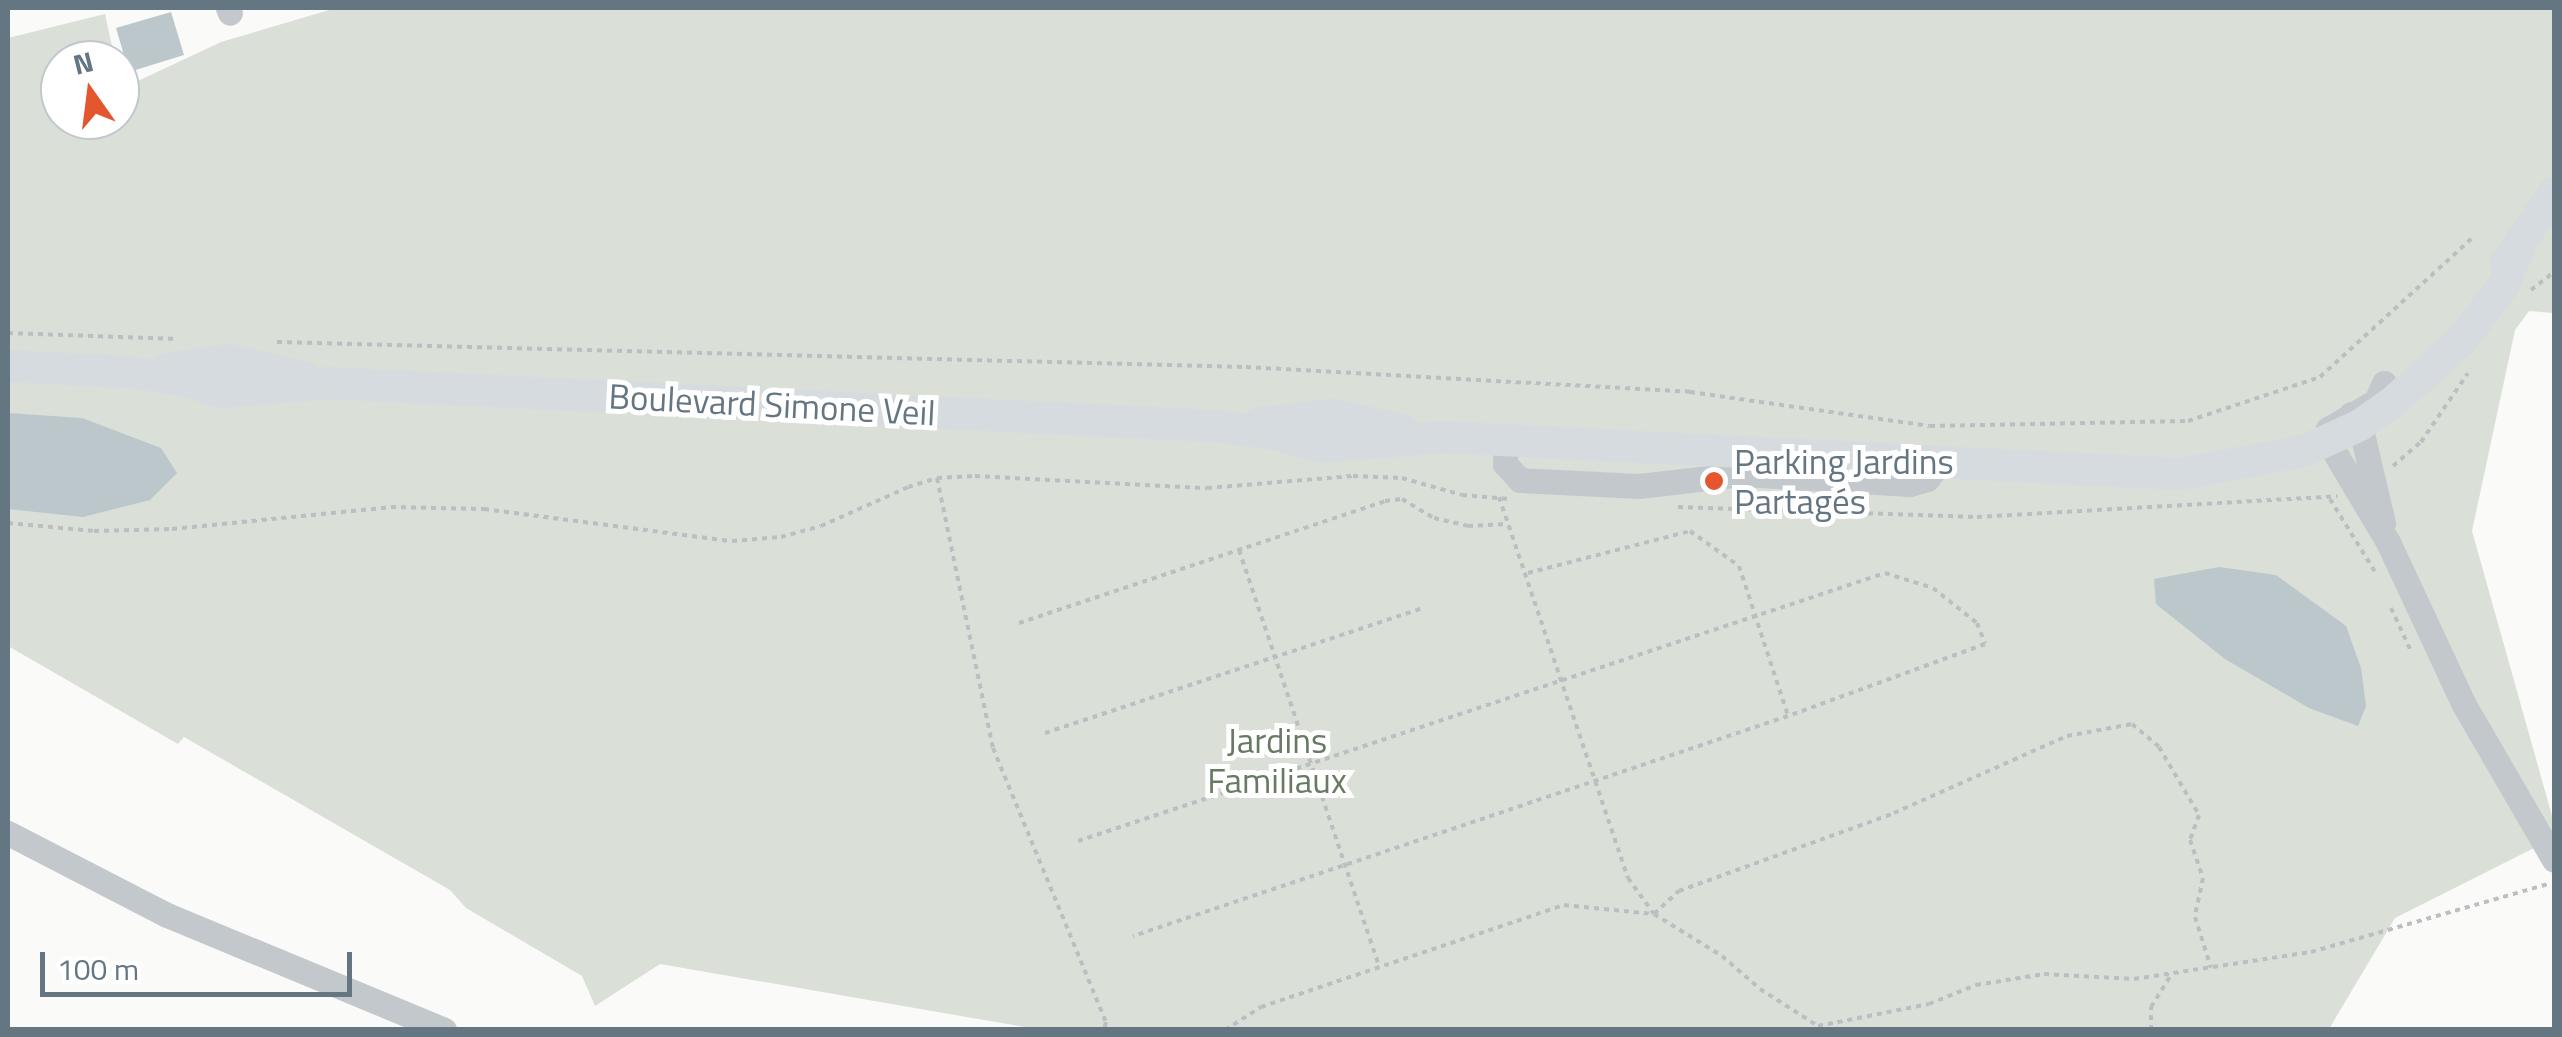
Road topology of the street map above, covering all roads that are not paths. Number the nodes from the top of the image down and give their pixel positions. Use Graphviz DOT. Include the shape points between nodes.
graph roads {
  1 [pos="2554,193"];
  2 [pos="2520,246"];
  3 [pos="8,366"];
  4 [pos="2353,416"];
  5 [pos="2328,443"];
  6 [pos="2076,469"];
  7 [pos="2365,486"];
  8 [pos="8,833"];
  9 [pos="2551,872"];
  10 [pos="444,1030"];
  1 -- 2 [label="main road, Boulevard Simone Veil"];
  2 -- 4 [label="main road, Boulevard Simone Veil" via="2460,315"];
  2 -- 4 [label="main road, Boulevard Simone Veil" via="2503,286 2462,340 2392,403"];
  3 -- 6 [label="main road, Boulevard Simone Veil" via="128,372 230,360 329,383 1214,426 1332,415 1442,437"];
  4 -- 5 [label="main road, Boulevard Simone Veil"];
  4 -- 6 [label="main road, Boulevard Simone Veil" via="2221,456"];
  4 -- 7 [label="street"];
  5 -- 6 [label="main road, Boulevard Simone Veil" via="2180,474"];
  5 -- 7 [label="street"];
  7 -- 9 [label="street" via="2463,703"];
  8 -- 10 [label="street" via="167,915"];
}
